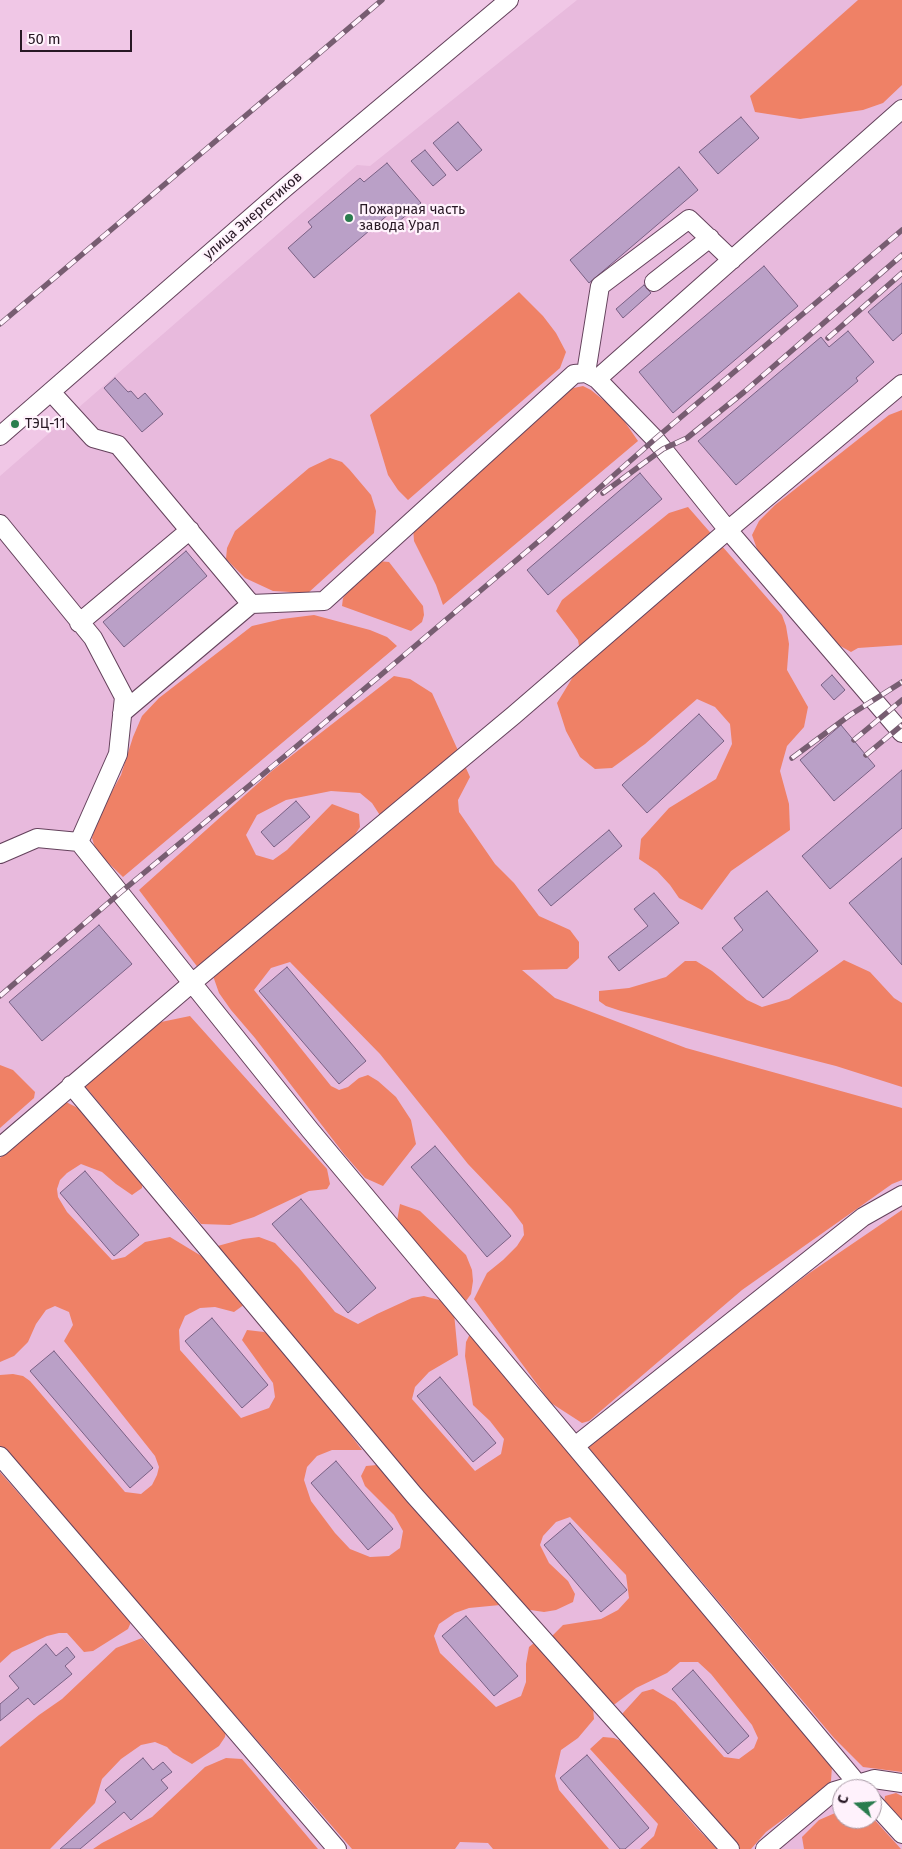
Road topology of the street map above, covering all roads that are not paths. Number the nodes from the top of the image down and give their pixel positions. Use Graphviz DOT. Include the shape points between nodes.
graph roads {
  1 [pos="509,0"];
  2 [pos="902,109"];
  3 [pos="710,238"];
  4 [pos="732,260"];
  5 [pos="654,282"];
  6 [pos="591,376"];
  7 [pos="902,384"];
  8 [pos="51,392"];
  9 [pos="0,436"];
  10 [pos="0,524"];
  11 [pos="190,530"];
  12 [pos="728,530"];
  13 [pos="251,604"];
  14 [pos="80,623"];
  15 [pos="122,713"];
  16 [pos="902,733"];
  17 [pos="79,842"];
  18 [pos="0,854"];
  19 [pos="192,983"];
  20 [pos="71,1085"];
  21 [pos="0,1147"];
  22 [pos="902,1195"];
  23 [pos="575,1446"];
  24 [pos="0,1456"];
  25 [pos="852,1779"];
  26 [pos="882,1780"];
  27 [pos="902,1783"];
  28 [pos="832,1793"];
  29 [pos="882,1812"];
  30 [pos="902,1834"];
  31 [pos="337,1849"];
  32 [pos="730,1849"];
  33 [pos="765,1849"];
  1 -- 8 [label="street, улица Энергетиков" via="286,187"];
  2 -- 4 [label="street"];
  3 -- 4 [label="street"];
  3 -- 5 [label="street"];
  3 -- 6 [label="street" via="690,219 600,286"];
  4 -- 6 [label="street"];
  6 -- 12 [label="street" via="655,439"];
  6 -- 13 [label="street" via="574,374 324,602"];
  7 -- 12 [label="street"];
  8 -- 9 [label="street, улица Энергетиков"];
  8 -- 11 [label="street" via="93,438 118,445"];
  10 -- 14 [label="street"];
  11 -- 13 [label="street"];
  11 -- 14 [label="street"];
  12 -- 16 [label="street"];
  12 -- 19 [label="street" via="514,715"];
  13 -- 15 [label="street"];
  14 -- 15 [label="street" via="93,638 124,697"];
  15 -- 17 [label="street" via="118,754"];
  17 -- 18 [label="street" via="37,838"];
  17 -- 19 [label="street"];
  19 -- 20 [label="street"];
  19 -- 23 [label="street" via="310,1130"];
  20 -- 21 [label="street"];
  20 -- 32 [label="street" via="414,1494"];
  22 -- 23 [label="street" via="863,1217"];
  23 -- 25 [label="street"];
  24 -- 31 [label="street"];
  26 -- 27 [label="street"];
  28 -- 33 [label="street"];
  29 -- 30 [label="street"];
}
